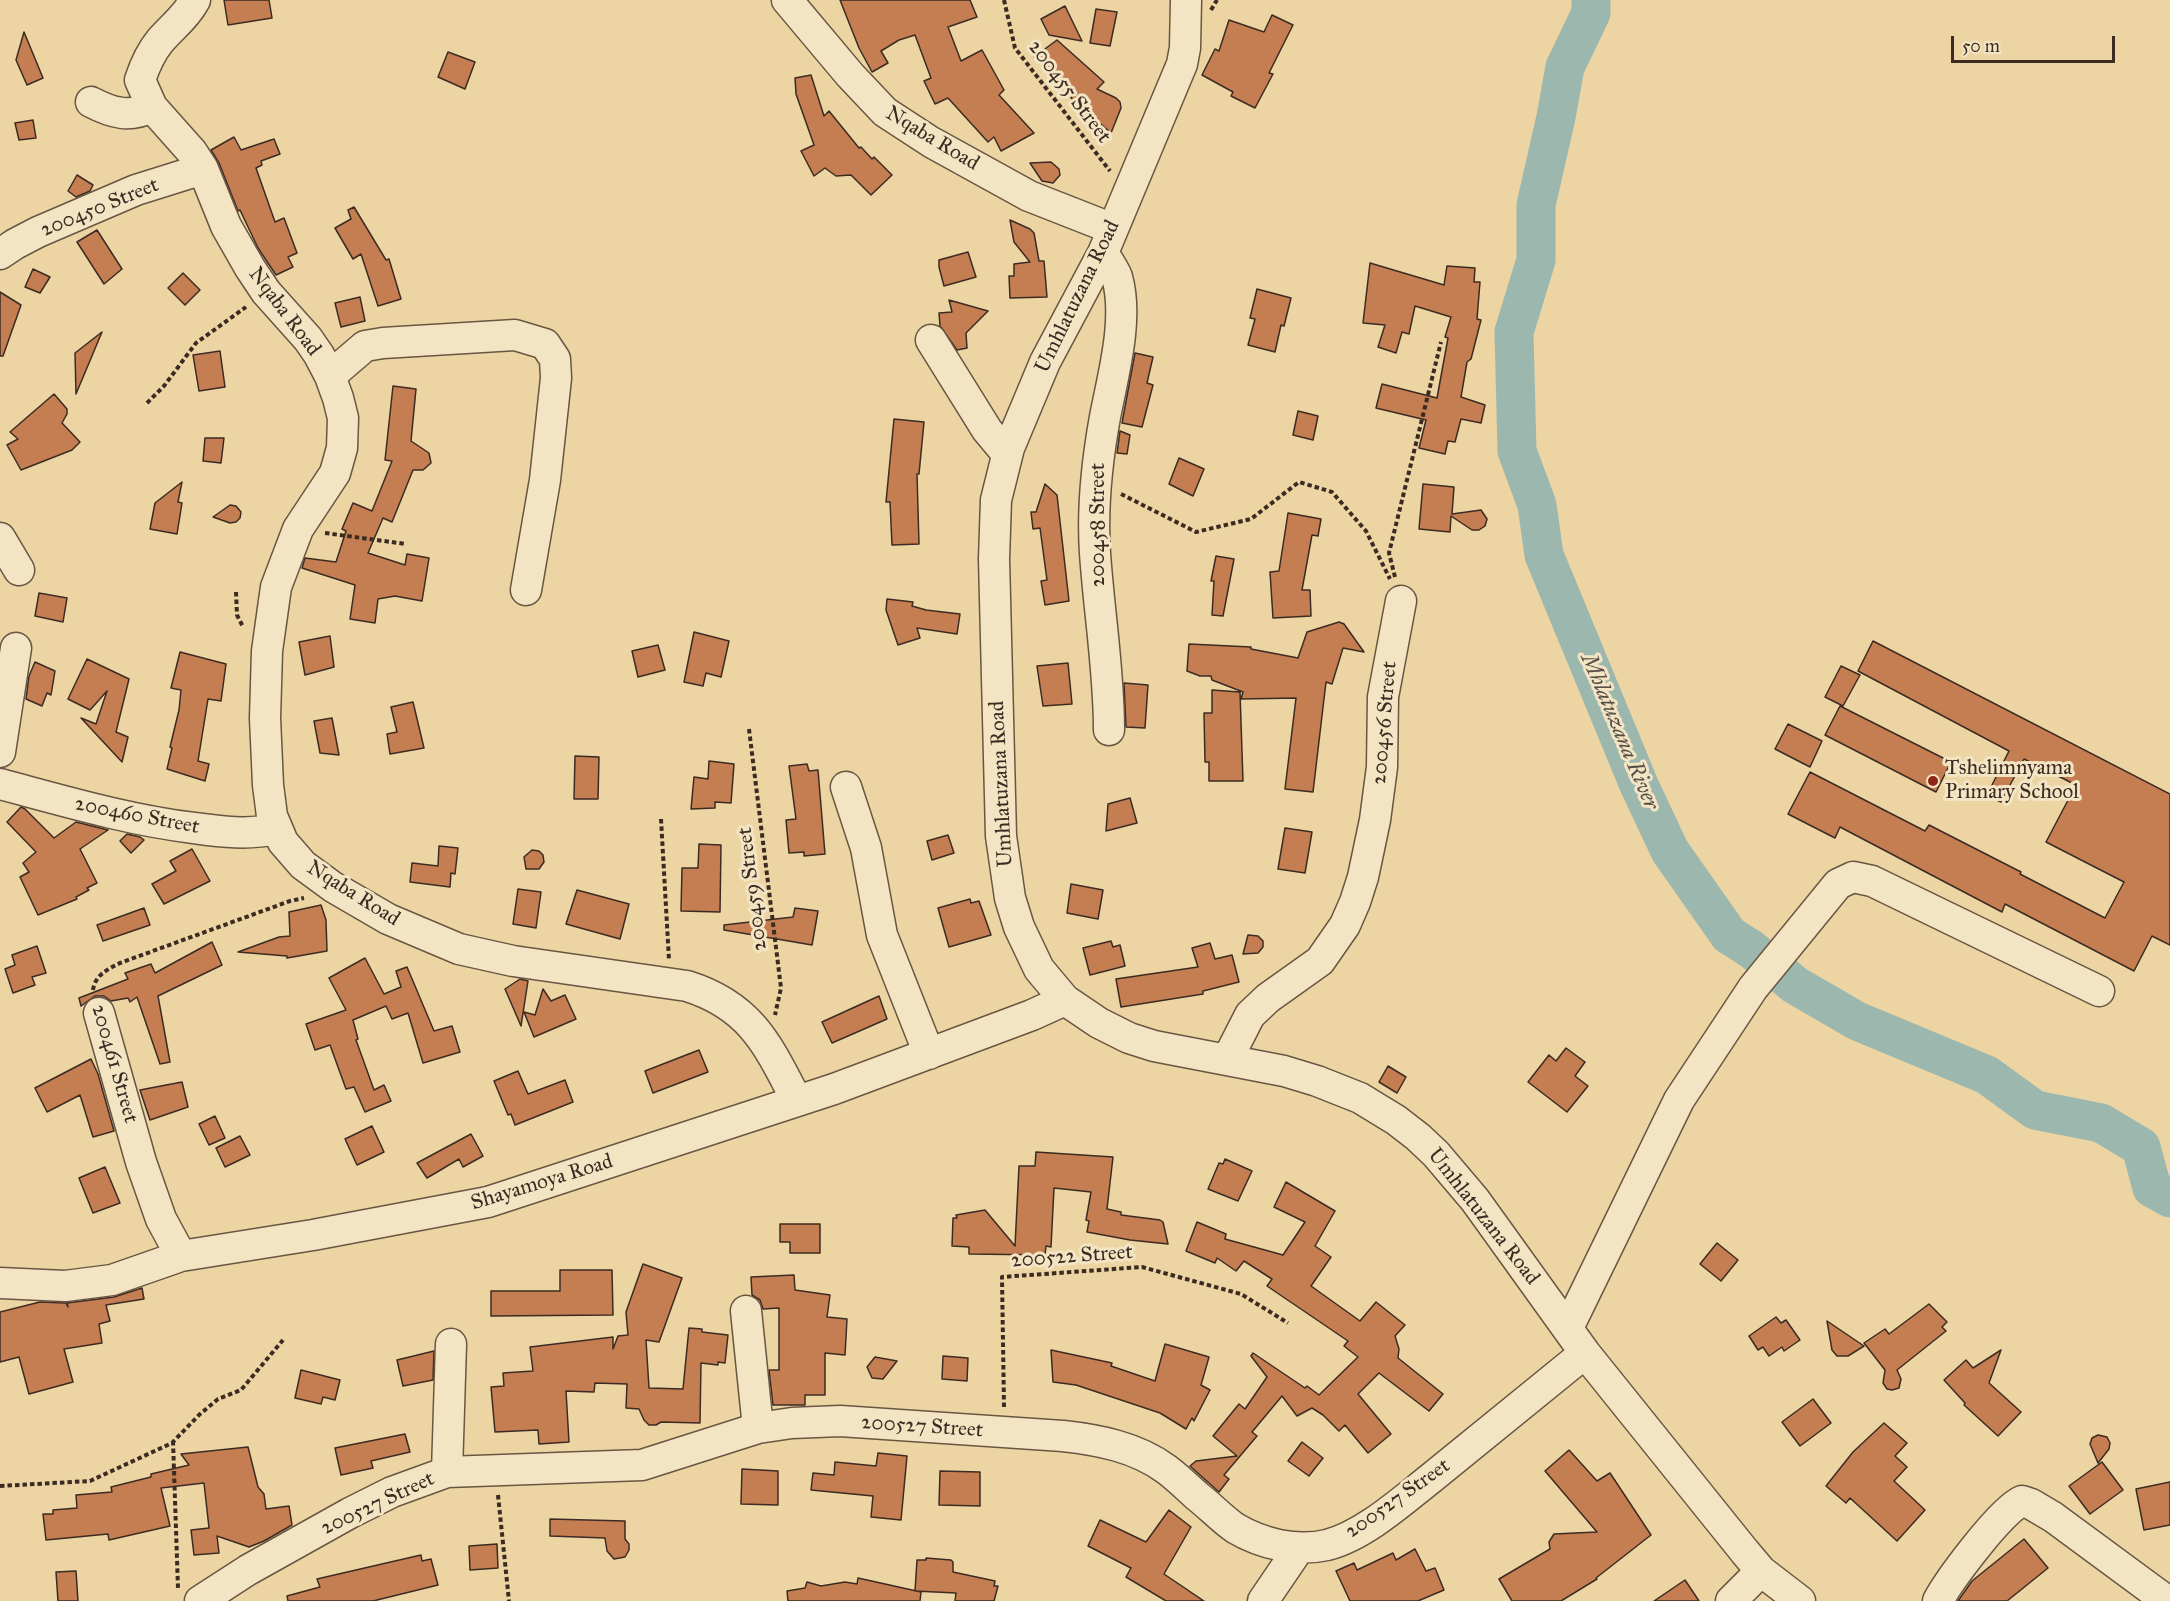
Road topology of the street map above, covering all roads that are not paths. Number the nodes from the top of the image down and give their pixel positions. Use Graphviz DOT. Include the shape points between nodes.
graph roads {
  1 [pos="195,0"];
  2 [pos="787,0"];
  3 [pos="1186,0"];
  4 [pos="91,102"];
  5 [pos="152,107"];
  6 [pos="203,169"];
  7 [pos="1108,241"];
  8 [pos="0,254"];
  9 [pos="931,340"];
  10 [pos="330,376"];
  11 [pos="1007,454"];
  12 [pos="0,538"];
  13 [pos="19,570"];
  14 [pos="526,590"];
  15 [pos="1401,601"];
  16 [pos="16,648"];
  17 [pos="1109,730"];
  18 [pos="0,752"];
  19 [pos="0,784"];
  20 [pos="846,788"];
  21 [pos="276,829"];
  22 [pos="2099,991"];
  23 [pos="1065,1000"];
  24 [pos="99,1013"];
  25 [pos="929,1054"];
  26 [pos="1227,1060"];
  27 [pos="797,1101"];
  28 [pos="181,1256"];
  29 [pos="0,1283"];
  30 [pos="747,1311"];
  31 [pos="1568,1328"];
  32 [pos="451,1344"];
  33 [pos="1585,1353"];
  34 [pos="758,1428"];
  35 [pos="447,1473"];
  36 [pos="1299,1548"];
  37 [pos="1761,1571"];
  38 [pos="189,1595"];
  39 [pos="1263,1601"];
  40 [pos="1731,1601"];
  41 [pos="1800,1601"];
  42 [pos="1938,1601"];
  43 [pos="2167,1601"];
  1 -- 5 [label="street, Nqaba Road" via="148,58 140,80"];
  2 -- 7 [label="street, Nqaba Road" via="885,112"];
  3 -- 7 [label="street, Umhlatuzana Road" via="1182,64"];
  4 -- 5 [label="street" via="116,114"];
  5 -- 6 [label="street, Nqaba Road"];
  6 -- 8 [label="street, 200450 Street" via="136,190 38,232"];
  6 -- 10 [label="street, Nqaba Road" via="226,226 250,268 308,339"];
  7 -- 11 [label="street, Umhlatuzana Road" via="1045,362"];
  7 -- 17 [label="street, 200458 Street" via="1121,318 1096,481 1095,550 1108,677"];
  9 -- 11 [label="street" via="987,430"];
  10 -- 14 [label="street" via="365,346 515,335 545,344 555,359 556,378 545,480"];
  10 -- 21 [label="street, Nqaba Road" via="343,418 342,448 335,473 298,530 276,587 267,651 266,759"];
  11 -- 23 [label="street, Umhlatuzana Road" via="996,500 994,559 1001,836 1018,927 1039,969"];
  12 -- 13 [label="street"];
  15 -- 26 [label="street, 200456 Street" via="1383,697 1382,767 1375,820 1355,902 1345,925 1320,961 1250,1015"];
  16 -- 18 [label="street"];
  19 -- 21 [label="street, 200460 Street" via="157,823 255,833"];
  20 -- 25 [label="street" via="866,848 882,935"];
  21 -- 27 [label="street, Nqaba Road" via="303,865 340,891 388,919 459,949 513,961 687,986 707,993 753,1027 768,1045"];
  22 -- 31 [label="street" via="1864,878 1853,877 1838,884 1753,988 1679,1100"];
  23 -- 25 [label="street, Shayamoya Road"];
  23 -- 26 [label="street, Umhlatuzana Road" via="1130,1038"];
  24 -- 28 [label="street, 200461 Street" via="144,1172 161,1219"];
  25 -- 27 [label="street, Shayamoya Road"];
  26 -- 31 [label="street, Umhlatuzana Road" via="1284,1071 1349,1093 1418,1137 1475,1200"];
  27 -- 28 [label="street, Shayamoya Road" via="488,1202"];
  28 -- 29 [label="street, Shayamoya Road" via="112,1280 65,1286"];
  30 -- 34 [label="street"];
  31 -- 33 [label="street, Umhlatuzana Road"];
  32 -- 35 [label="street"];
  33 -- 36 [label="street, 200527 Street" via="1382,1515 1344,1539"];
  33 -- 37 [label="street, Umhlatuzana Road"];
  34 -- 35 [label="street, 200527 Street" via="642,1465"];
  34 -- 36 [label="street, 200527 Street" via="840,1421 1090,1439 1136,1452 1165,1468 1234,1527 1262,1540"];
  35 -- 38 [label="street, 200527 Street" via="392,1492 248,1570"];
  36 -- 39 [label="street"];
  37 -- 40 [label="street"];
  37 -- 41 [label="street, Umhlatuzana Road"];
  42 -- 43 [label="street" via="1960,1567 2015,1504 2022,1501 2053,1517"];
}
